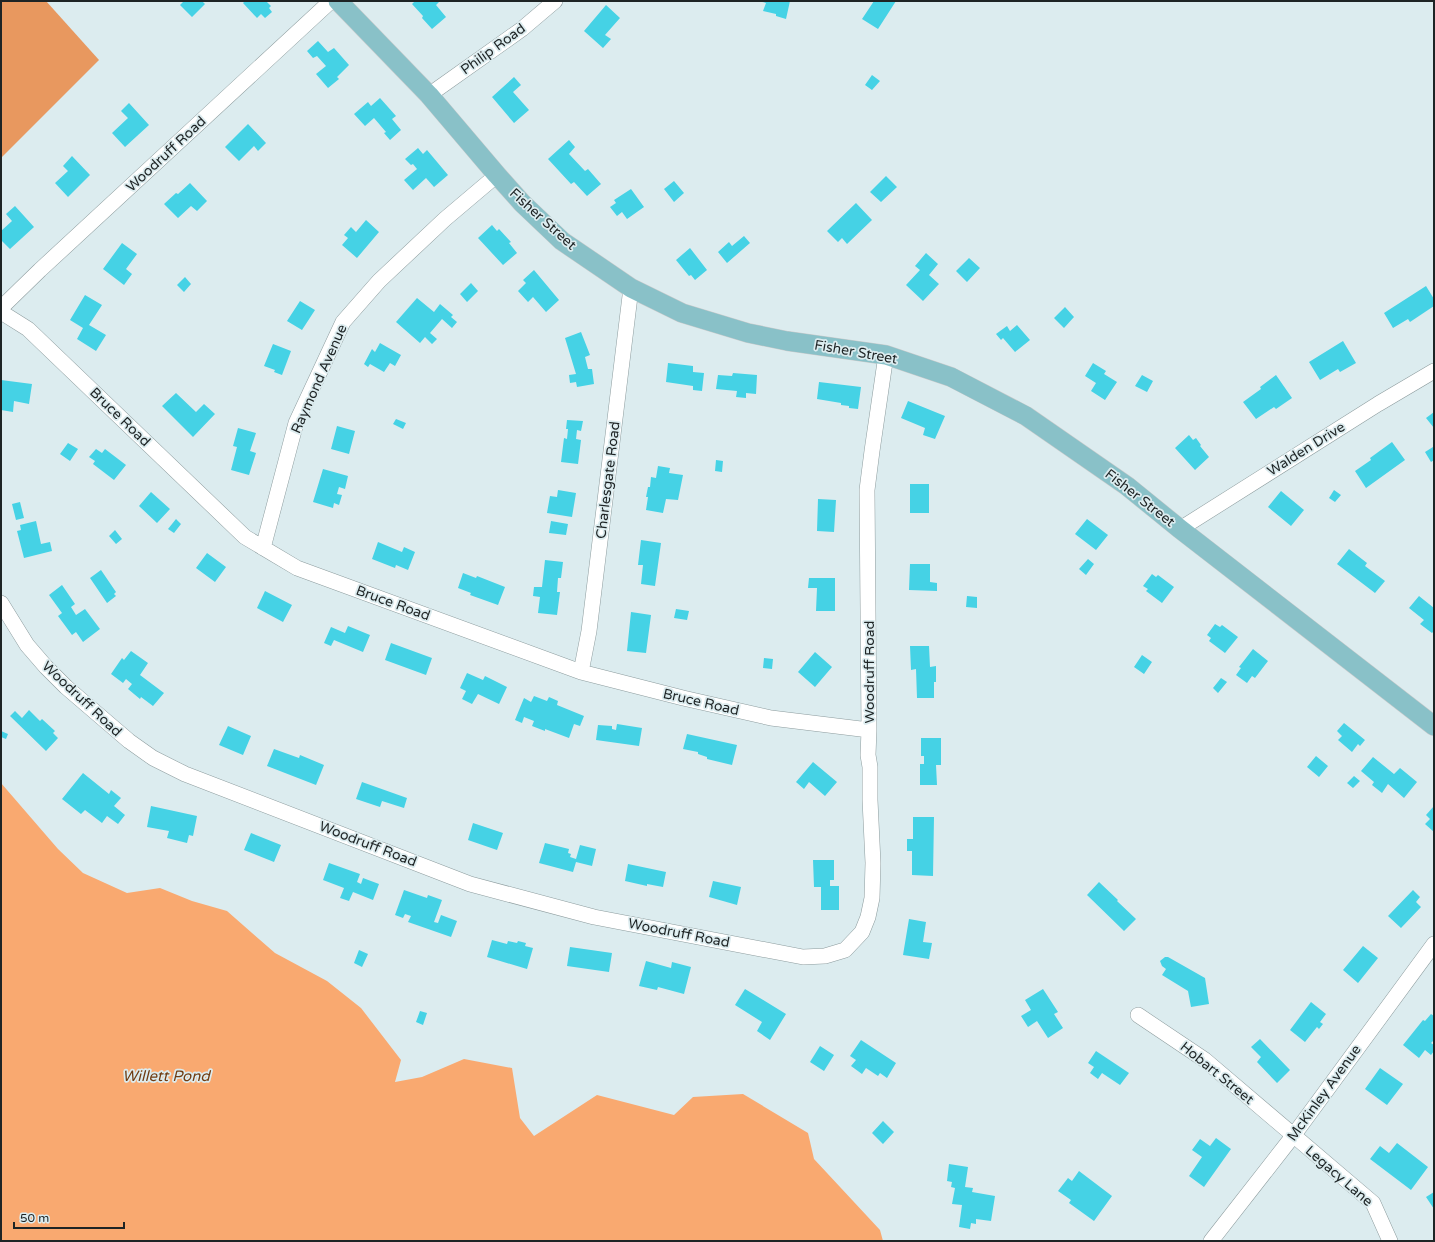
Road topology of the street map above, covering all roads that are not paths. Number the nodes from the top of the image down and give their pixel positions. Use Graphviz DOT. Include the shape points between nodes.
graph roads {
  1 [pos="331,1"];
  2 [pos="338,1"];
  3 [pos="555,1"];
  4 [pos="429,96"];
  5 [pos="497,176"];
  6 [pos="631,288"];
  7 [pos="1,308"];
  8 [pos="1,312"];
  9 [pos="886,355"];
  10 [pos="1434,371"];
  11 [pos="1180,529"];
  12 [pos="263,548"];
  13 [pos="1,603"];
  14 [pos="581,672"];
  15 [pos="1434,726"];
  16 [pos="869,730"];
  17 [pos="1434,944"];
  18 [pos="1138,1015"];
  19 [pos="1293,1136"];
  20 [pos="1211,1241"];
  21 [pos="1390,1241"];
  1 -- 7 [label="street, Woodruff Road"];
  2 -- 4 [label="main road, Fisher Street"];
  3 -- 4 [label="street, Philip Road"];
  4 -- 5 [label="main road, Fisher Street"];
  5 -- 6 [label="main road, Fisher Street" via="562,240"];
  5 -- 12 [label="street, Raymond Avenue" via="445,219 379,281 343,322 296,423"];
  6 -- 9 [label="main road, Fisher Street" via="682,313 748,333"];
  6 -- 14 [label="street, Charlesgate Road" via="589,631"];
  8 -- 12 [label="street, Bruce Road" via="28,329 245,537"];
  9 -- 11 [label="main road, Fisher Street" via="951,377 1026,416 1127,486"];
  9 -- 16 [label="street, Woodruff Road" via="867,490"];
  10 -- 11 [label="street, Walden Drive"];
  11 -- 15 [label="main road, Fisher Street"];
  12 -- 14 [label="street, Bruce Road" via="297,568"];
  13 -- 16 [label="street, Woodruff Road" via="27,645 66,687 129,741 153,758 186,774 470,884 594,917 803,958 825,956 845,950 862,932 868,917 872,898 873,863"];
  14 -- 16 [label="street, Bruce Road" via="771,718"];
  17 -- 19 [label="street, McKinley Avenue"];
  18 -- 19 [label="street, Hobart Street" via="1205,1060"];
  19 -- 20 [label="street, McKinley Avenue"];
  19 -- 21 [label="street, Legacy Lane" via="1373,1203"];
}
